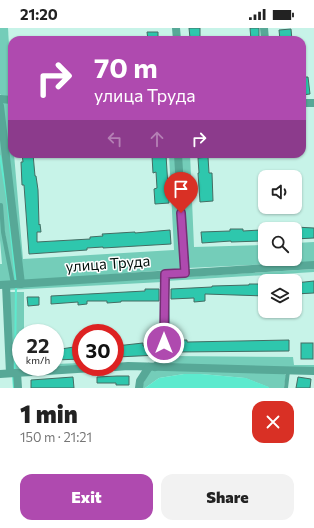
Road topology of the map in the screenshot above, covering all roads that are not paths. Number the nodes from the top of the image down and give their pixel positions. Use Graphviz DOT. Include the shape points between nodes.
graph roads {
  1 [pos="0,106"];
  2 [pos="178,158"];
  3 [pos="1,205"];
  4 [pos="314,266"];
  5 [pos="185,273"];
  6 [pos="165,274"];
  7 [pos="10,284"];
  8 [pos="12,343"];
  9 [pos="164,359"];
  10 [pos="134,366"];
  11 [pos="124,367"];
  12 [pos="152,367"];
  13 [pos="171,367"];
  14 [pos="288,371"];
  15 [pos="314,371"];
  16 [pos="12,373"];
  17 [pos="0,374"];
  18 [pos="14,376"];
  19 [pos="139,384"];
  20 [pos="18,388"];
  21 [pos="286,388"];
  1 -- 7 [label="street"];
  2 -- 5 [label="street"];
  3 -- 7 [label="lane"];
  4 -- 5 [label="street, улица Труда"];
  5 -- 6 [label="street, улица Труда"];
  6 -- 7 [label="street, улица Труда"];
  6 -- 9 [label="street"];
  7 -- 8 [label="street"];
  9 -- 12 [label="street"];
  9 -- 13 [label="street"];
  10 -- 11 [label="street"];
  10 -- 12 [label="street"];
  10 -- 19 [label="street"];
  12 -- 13 [label="street"];
  12 -- 19 [label="street"];
  13 -- 14 [label="street"];
  14 -- 15 [label="street"];
  14 -- 21 [label="lane"];
  16 -- 17 [label="street"];
  18 -- 20 [label="street"];
}
